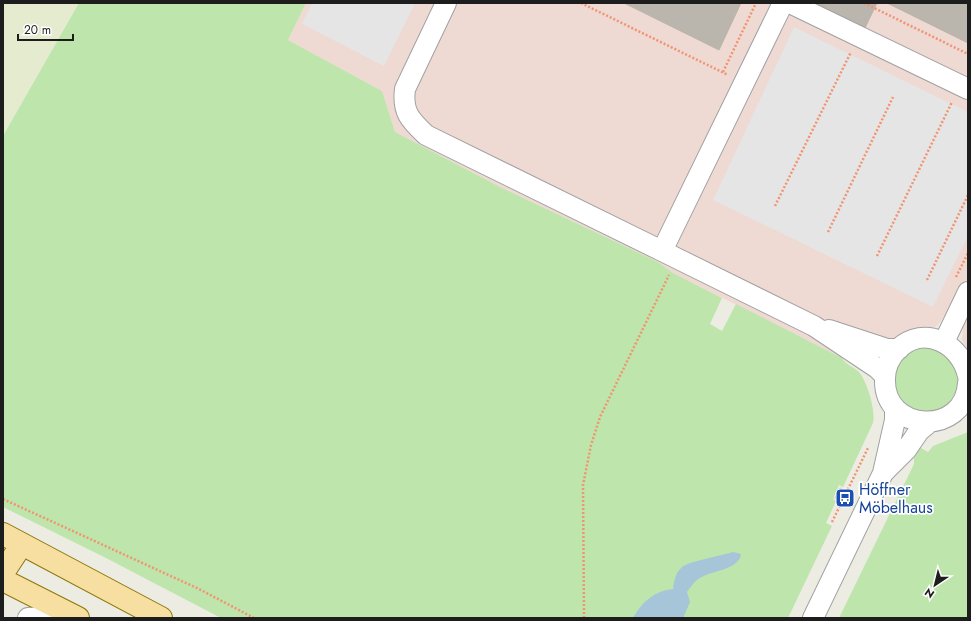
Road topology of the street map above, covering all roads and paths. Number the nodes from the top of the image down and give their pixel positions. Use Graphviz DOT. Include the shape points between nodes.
graph roads {
  1 [pos="446,3"];
  2 [pos="581,3"];
  3 [pos="756,3"];
  4 [pos="783,3"];
  5 [pos="790,3"];
  6 [pos="864,3"];
  7 [pos="858,36"];
  8 [pos="968,54"];
  9 [pos="723,72"];
  10 [pos="744,82"];
  11 [pos="968,89"];
  12 [pos="893,97"];
  13 [pos="943,121"];
  14 [pos="968,195"];
  15 [pos="775,206"];
  16 [pos="828,232"];
  17 [pos="968,252"];
  18 [pos="670,254"];
  19 [pos="877,256"];
  20 [pos="927,280"];
  21 [pos="962,285"];
  22 [pos="814,326"];
  23 [pos="944,342"];
  24 [pos="899,348"];
  25 [pos="885,376"];
  26 [pos="968,376"];
  27 [pos="967,394"];
  28 [pos="895,408"];
  29 [pos="930,422"];
  30 [pos="870,444"];
  31 [pos="883,473"];
  32 [pos="3,499"];
  33 [pos="832,522"];
  34 [pos="3,534"];
  35 [pos="22,544"];
  36 [pos="3,573"];
  37 [pos="3,580"];
  38 [pos="76,617"];
  39 [pos="28,618"];
  40 [pos="161,618"];
  41 [pos="254,618"];
  42 [pos="584,618"];
  43 [pos="813,618"];
  1 -- 18 [label="street" via="405,89 403,102 410,121 426,135"];
  2 -- 9 [label="path"];
  3 -- 9 [label="path"];
  4 -- 10 [label="street"];
  5 -- 7 [label="street"];
  6 -- 8 [label="path"];
  7 -- 11 [label="street"];
  7 -- 15 [label="path"];
  9 -- 10 [label="path"];
  10 -- 18 [label="street"];
  12 -- 16 [label="path"];
  13 -- 19 [label="path"];
  14 -- 20 [label="path"];
  17 -- 21 [label="path"];
  18 -- 22 [label="street"];
  18 -- 42 [label="path" via="600,417 591,445 583,485"];
  21 -- 23 [label="street"];
  22 -- 24 [label="street" via="886,349"];
  22 -- 25 [label="street"];
  23 -- 24 [label="street" via="925,338"];
  23 -- 26 [label="street" via="961,356"];
  24 -- 25 [label="street" via="889,361"];
  25 -- 28 [label="street" via="886,393"];
  27 -- 29 [label="street" via="954,413"];
  28 -- 29 [label="street" via="910,419"];
  28 -- 31 [label="street" via="896,420"];
  29 -- 31 [label="street"];
  30 -- 33 [label="path"];
  31 -- 43 [label="street"];
  32 -- 41 [label="path" via="199,589"];
  34 -- 35 [label="main road"];
  35 -- 36 [label="main road"];
  35 -- 40 [label="main road"];
  37 -- 38 [label="main road"];
  38 -- 39 [label="street"];
}
